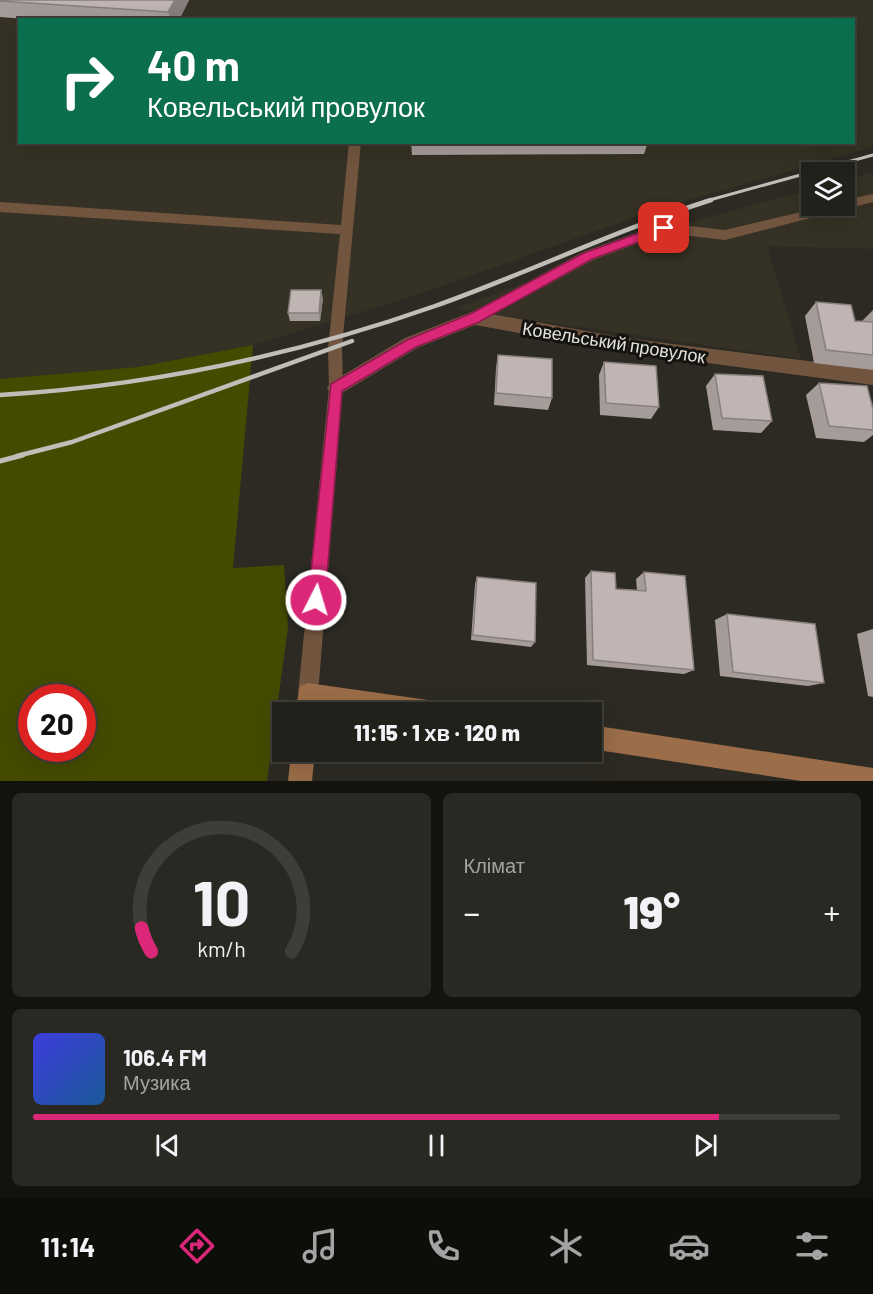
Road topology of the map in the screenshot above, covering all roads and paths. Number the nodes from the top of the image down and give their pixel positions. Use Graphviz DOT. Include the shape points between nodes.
graph roads {
  1 [pos="355,144"];
  2 [pos="873,198"];
  3 [pos="855,202"];
  4 [pos="0,207"];
  5 [pos="801,215"];
  6 [pos="347,230"];
  7 [pos="474,318"];
  8 [pos="873,377"];
  9 [pos="336,388"];
  10 [pos="307,702"];
  11 [pos="602,739"];
  12 [pos="302,762"];
  13 [pos="873,780"];
  14 [pos="300,781"];
  1 -- 6 [label="lane"];
  2 -- 3 [label="lane"];
  4 -- 6 [label="lane"];
  5 -- 7 [label="lane" via="725,234 664,228 588,256"];
  6 -- 9 [label="lane" via="335,348"];
  7 -- 8 [label="street, Ковельський провулок" via="625,345"];
  7 -- 9 [label="street" via="411,344"];
  9 -- 10 [label="lane"];
  11 -- 13 [label="street"];
  12 -- 14 [label="street"];
}
